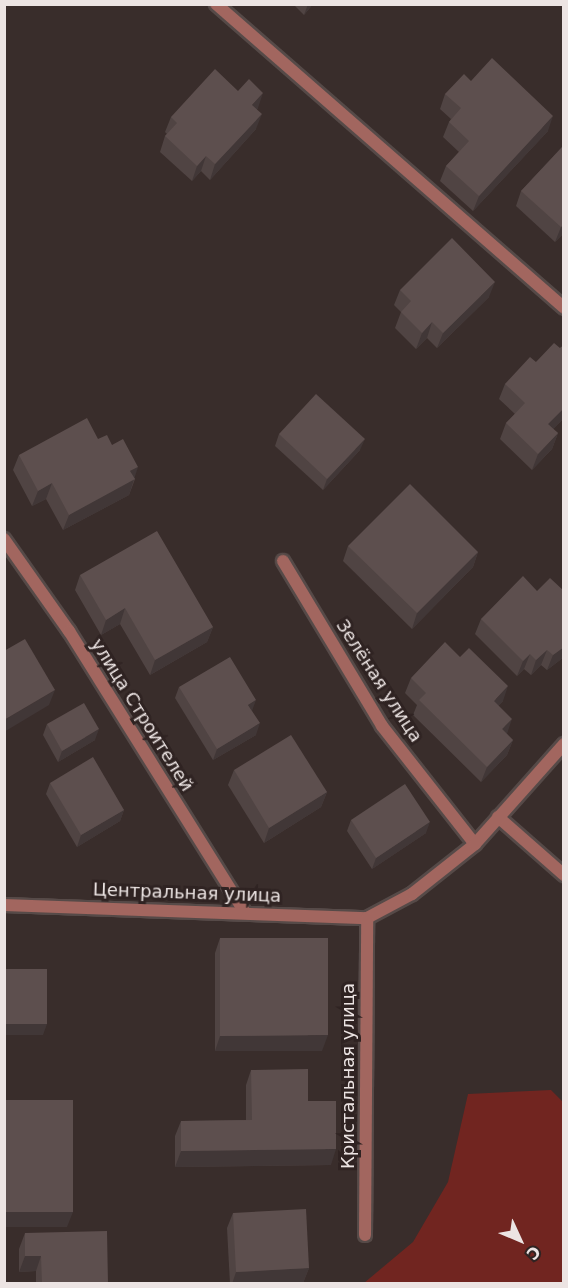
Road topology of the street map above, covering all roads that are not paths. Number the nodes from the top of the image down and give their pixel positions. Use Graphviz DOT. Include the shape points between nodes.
graph roads {
  1 [pos="216,4"];
  2 [pos="564,308"];
  3 [pos="4,539"];
  4 [pos="283,561"];
  5 [pos="564,744"];
  6 [pos="498,817"];
  7 [pos="475,844"];
  8 [pos="564,875"];
  9 [pos="4,905"];
  10 [pos="245,913"];
  11 [pos="367,918"];
  12 [pos="365,1235"];
  1 -- 2 [label="street"];
  3 -- 10 [label="street, улица Строителей" via="69,631"];
  4 -- 7 [label="street, Зелёная улица" via="382,726"];
  5 -- 6 [label="street"];
  6 -- 7 [label="street"];
  6 -- 8 [label="street"];
  7 -- 11 [label="street" via="412,894"];
  9 -- 10 [label="street, Центральная улица"];
  10 -- 11 [label="street, Центральная улица"];
  11 -- 12 [label="street, Кристальная улица"];
}
